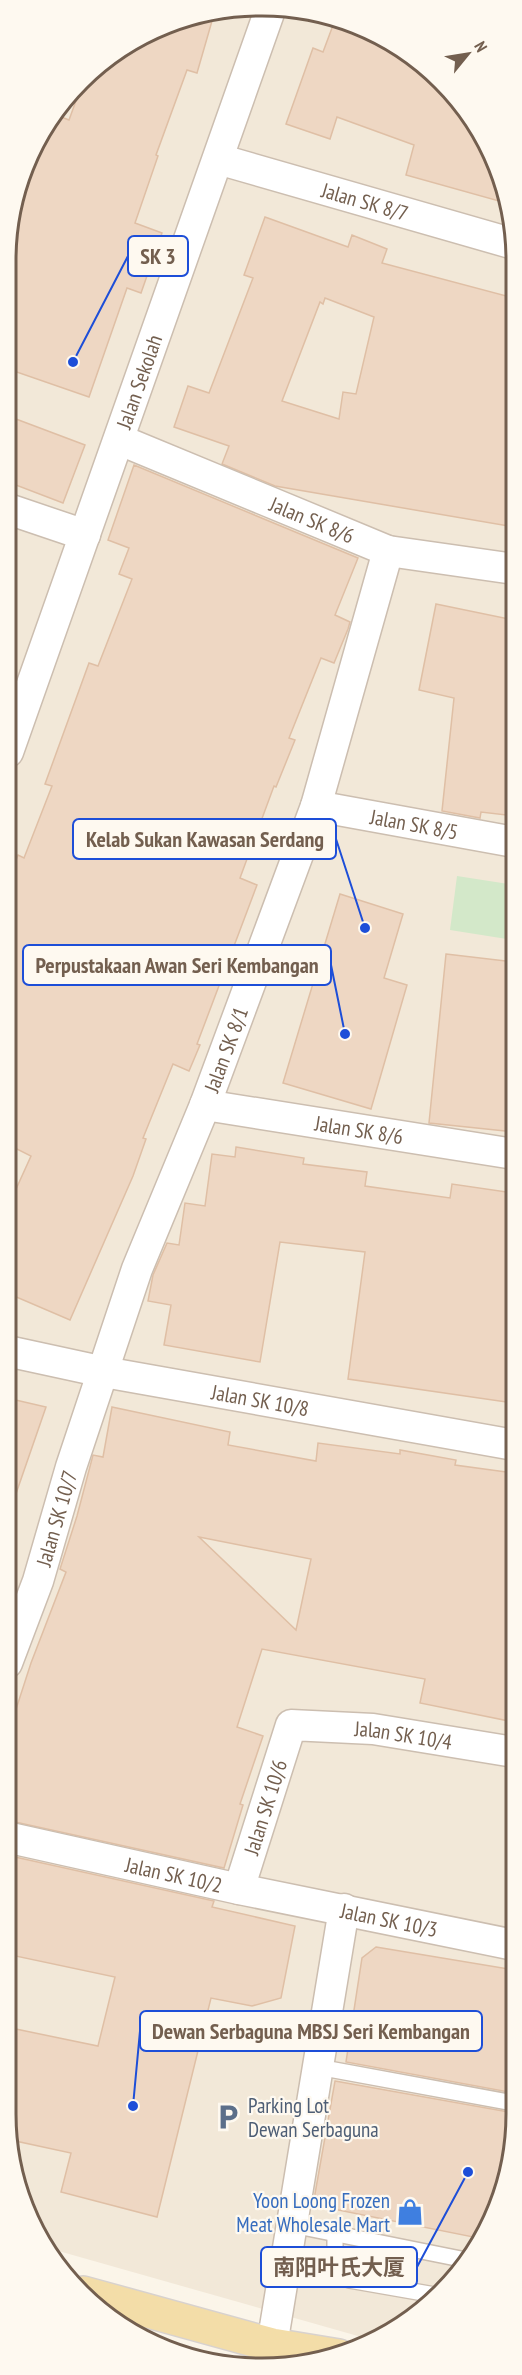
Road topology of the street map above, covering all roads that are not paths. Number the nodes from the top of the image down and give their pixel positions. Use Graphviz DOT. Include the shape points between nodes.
graph roads {
  1 [pos="268,16"];
  2 [pos="218,159"];
  3 [pos="505,241"];
  4 [pos="120,441"];
  5 [pos="16,512"];
  6 [pos="85,536"];
  7 [pos="388,551"];
  8 [pos="506,568"];
  9 [pos="16,730"];
  10 [pos="316,807"];
  11 [pos="506,841"];
  12 [pos="205,1105"];
  13 [pos="506,1153"];
  14 [pos="16,1353"];
  15 [pos="104,1372"];
  16 [pos="506,1444"];
  17 [pos="16,1639"];
  18 [pos="291,1725"];
  19 [pos="506,1751"];
  20 [pos="16,1839"];
  21 [pos="239,1889"];
  22 [pos="344,1909"];
  23 [pos="506,1943"];
  24 [pos="318,2067"];
  25 [pos="506,2102"];
  26 [pos="292,2224"];
  27 [pos="335,2235"];
  28 [pos="458,2258"];
  29 [pos="427,2294"];
  30 [pos="99,2298"];
  31 [pos="272,2345"];
  32 [pos="316,2352"];
  1 -- 2 [label="street, Jalan Sekolah"];
  2 -- 3 [label="street, Jalan SK 8/7"];
  2 -- 4 [label="street, Jalan Sekolah"];
  4 -- 6 [label="street, Jalan Sekolah"];
  4 -- 7 [label="street, Jalan SK 8/6"];
  5 -- 6 [label="street"];
  6 -- 9 [label="street, Jalan Sekolah"];
  7 -- 8 [label="street, Jalan SK 8/6"];
  7 -- 10 [label="street, Jalan SK 8/1"];
  10 -- 11 [label="street, Jalan SK 8/5"];
  10 -- 12 [label="street, Jalan SK 8/1"];
  12 -- 13 [label="street, Jalan SK 8/6"];
  12 -- 15 [label="street, Jalan SK 8/1" via="137,1269"];
  14 -- 15 [label="street, Jalan SK 10/8"];
  15 -- 16 [label="street, Jalan SK 10/8"];
  15 -- 17 [label="street, Jalan SK 10/7"];
  18 -- 19 [label="street, Jalan SK 10/4" via="373,1729"];
  18 -- 21 [label="street, Jalan SK 10/6"];
  20 -- 21 [label="street, Jalan SK 10/2"];
  21 -- 22 [label="street, Jalan SK 10/2"];
  22 -- 23 [label="street, Jalan SK 10/3"];
  22 -- 24 [label="street, Jalan SK 10/3"];
  24 -- 25 [label="lane"];
  24 -- 26 [label="street, Jalan SK 10/3"];
  26 -- 27 [label="lane"];
  26 -- 31 [label="street, Jalan SK 10/3"];
  27 -- 28 [label="lane"];
  27 -- 29 [label="lane" via="335,2259 349,2280"];
  30 -- 31 [label="main road"];
  31 -- 32 [label="main road"];
}
